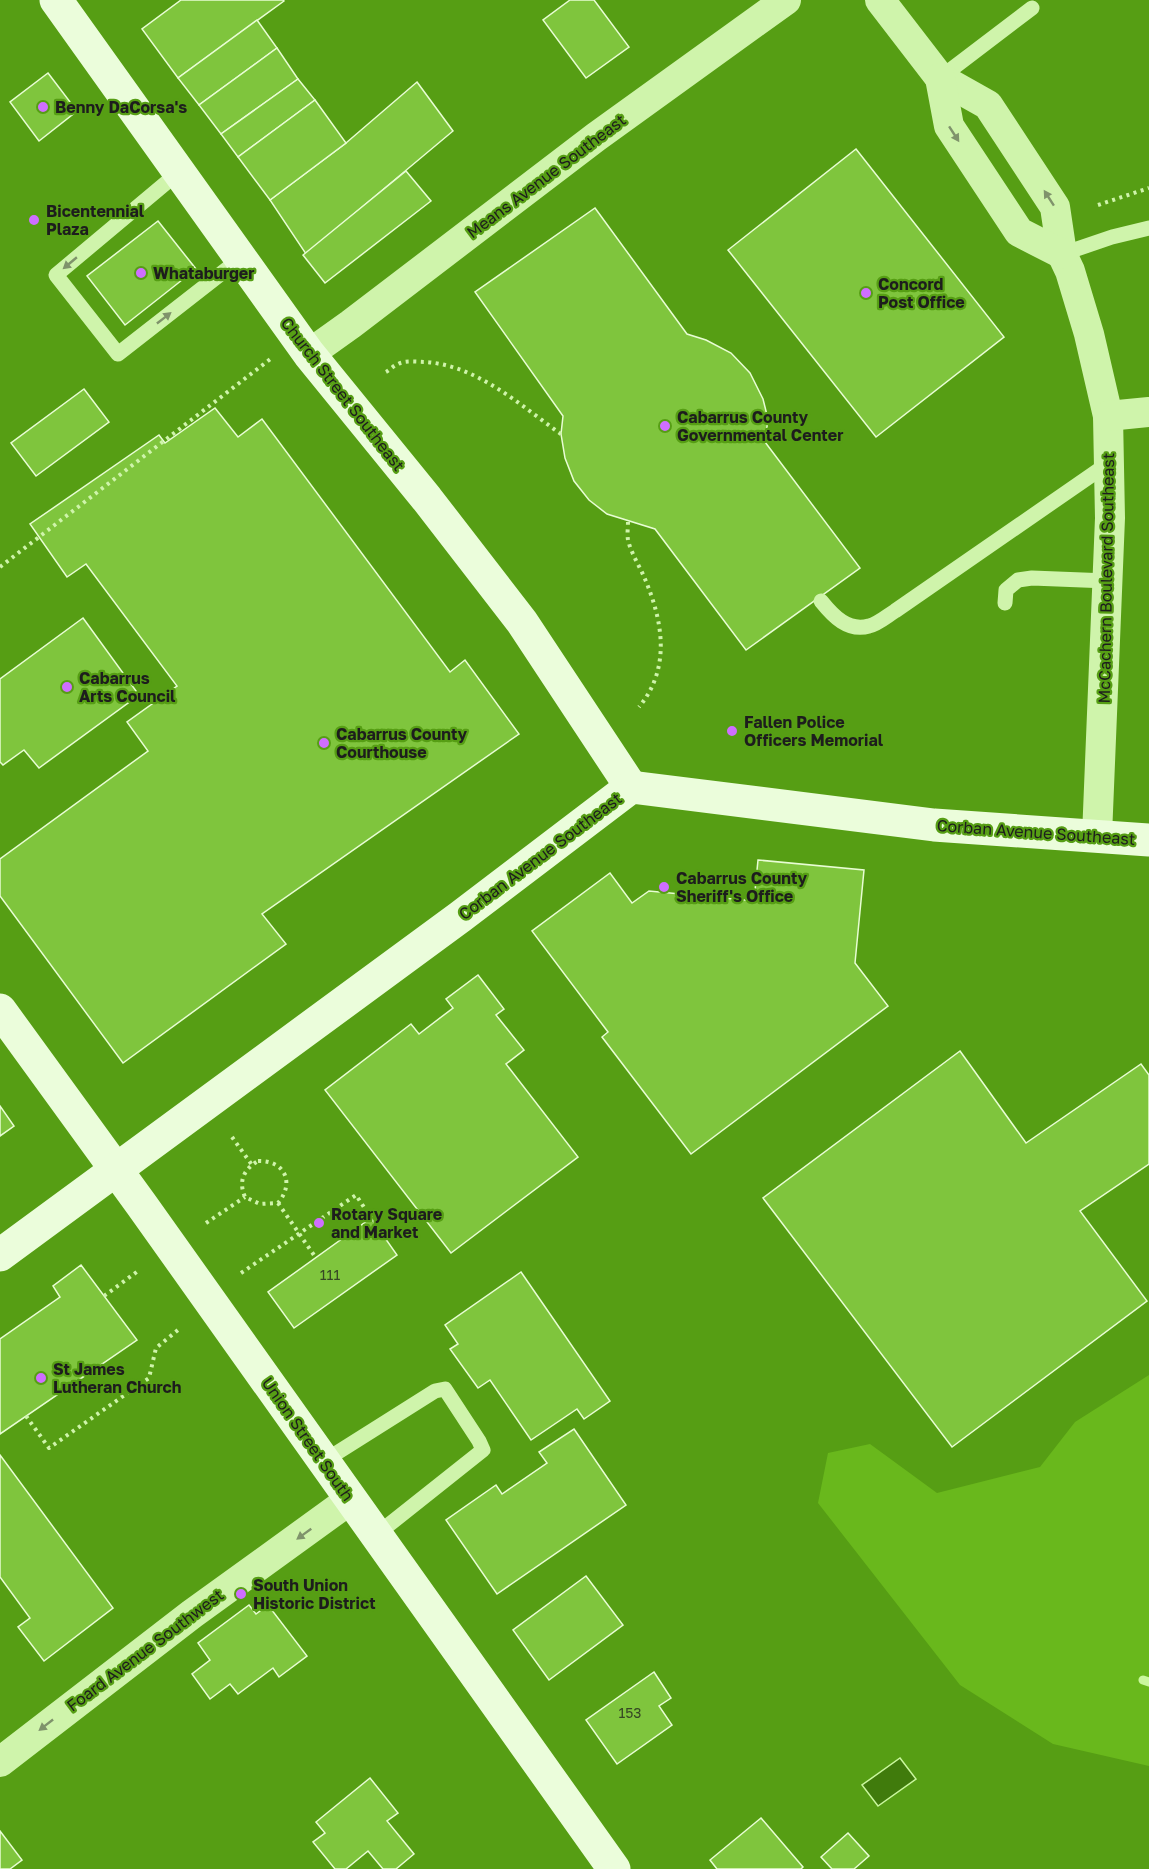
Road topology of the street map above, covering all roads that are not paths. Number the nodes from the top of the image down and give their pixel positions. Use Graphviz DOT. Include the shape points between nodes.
graph roads {
  1 [pos="56,0"];
  2 [pos="786,0"];
  3 [pos="880,0"];
  4 [pos="1032,8"];
  5 [pos="940,78"];
  6 [pos="179,172"];
  7 [pos="1149,228"];
  8 [pos="1062,254"];
  9 [pos="241,258"];
  10 [pos="309,354"];
  11 [pos="1149,412"];
  12 [pos="1108,416"];
  13 [pos="1109,463"];
  14 [pos="1108,581"];
  15 [pos="821,601"];
  16 [pos="1005,603"];
  17 [pos="631,787"];
  18 [pos="1097,836"];
  19 [pos="1149,840"];
  20 [pos="0,1010"];
  21 [pos="117,1170"];
  22 [pos="0,1255"];
  23 [pos="324,1461"];
  24 [pos="351,1499"];
  25 [pos="376,1535"];
  26 [pos="0,1761"];
  27 [pos="614,1869"];
  1 -- 6 [label="main road, Church Street Southeast"];
  2 -- 10 [label="street, Means Avenue Southeast"];
  3 -- 5 [label="street, McCachern Boulevard Southeast"];
  4 -- 5 [label="lane"];
  5 -- 8 [label="street, McCachern Boulevard Southeast, one-way" via="949,126 1019,232"];
  8 -- 5 [label="street, McCachern Boulevard Southeast, one-way" via="1055,207 988,105"];
  6 -- 9 [label="main road, Church Street Southeast"];
  6 -- 9 [label="lane, one-way" via="56,275 118,354"];
  7 -- 8 [label="lane"];
  8 -- 12 [label="street, McCachern Boulevard Southeast" via="1089,334"];
  9 -- 10 [label="main road, Church Street Southeast"];
  10 -- 17 [label="main road, Church Street Southeast" via="522,622"];
  11 -- 12 [label="street"];
  12 -- 13 [label="street, McCachern Boulevard Southeast"];
  13 -- 14 [label="street, McCachern Boulevard Southeast"];
  13 -- 15 [label="lane" via="869,627 849,626 833,617"];
  14 -- 16 [label="lane" via="1018,580 1006,590"];
  14 -- 18 [label="street, McCachern Boulevard Southeast"];
  17 -- 18 [label="main road, Corban Avenue Southeast" via="934,825"];
  17 -- 21 [label="main road, Corban Avenue Southeast"];
  18 -- 19 [label="main road, Corban Avenue Southeast"];
  20 -- 21 [label="main road, Union Street South"];
  21 -- 22 [label="main road, Corban Avenue Southeast"];
  21 -- 23 [label="main road, Union Street South"];
  23 -- 24 [label="main road, Union Street South"];
  23 -- 25 [label="lane" via="435,1391 445,1389 483,1450"];
  24 -- 25 [label="main road, Union Street South"];
  24 -- 26 [label="street, Foard Avenue Southwest, one-way"];
  25 -- 27 [label="main road, Union Street South"];
}
